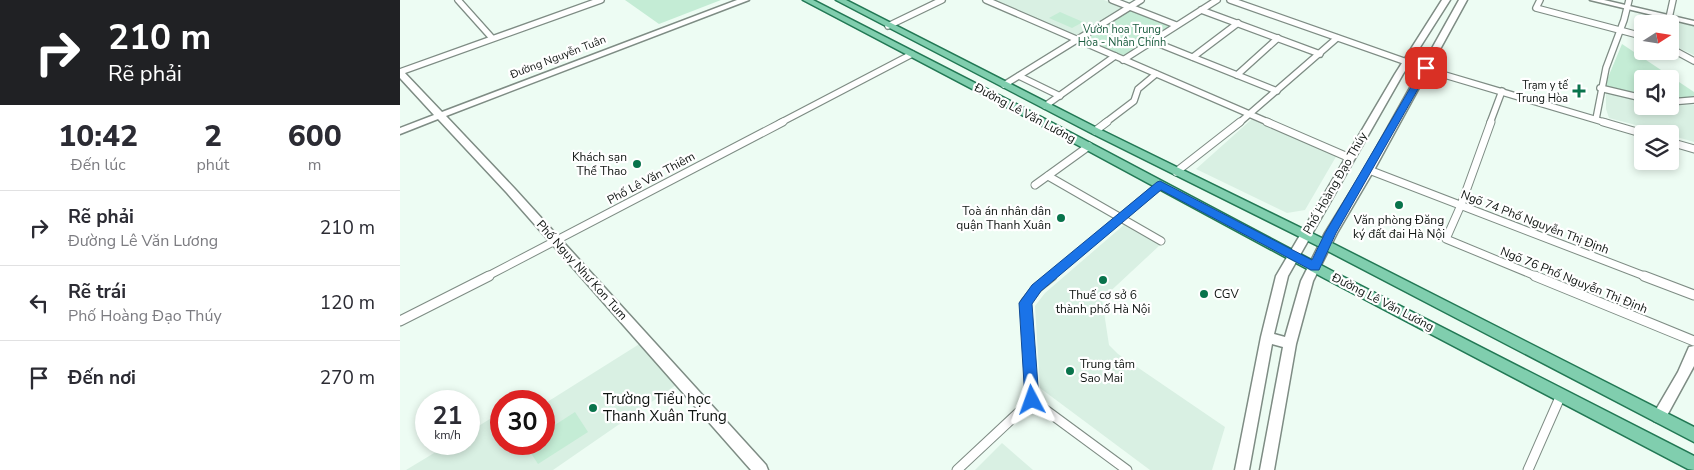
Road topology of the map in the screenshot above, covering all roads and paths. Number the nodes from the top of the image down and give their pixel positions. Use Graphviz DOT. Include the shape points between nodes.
graph roads {
  1 [pos="458,0"];
  2 [pos="601,0"];
  3 [pos="732,0"];
  4 [pos="745,0"];
  5 [pos="807,0"];
  6 [pos="840,0"];
  7 [pos="942,0"];
  8 [pos="986,0"];
  9 [pos="1112,0"];
  10 [pos="1141,0"];
  11 [pos="1217,0"];
  12 [pos="1230,0"];
  13 [pos="1446,0"];
  14 [pos="1462,0"];
  15 [pos="1540,0"];
  16 [pos="1594,0"];
  17 [pos="1673,0"];
  18 [pos="1629,4"];
  19 [pos="724,6"];
  20 [pos="1129,7"];
  21 [pos="1201,10"];
  22 [pos="1661,15"];
  23 [pos="1670,15"];
  24 [pos="1679,20"];
  25 [pos="1238,23"];
  26 [pos="1694,23"];
  27 [pos="1176,25"];
  28 [pos="888,26"];
  29 [pos="1622,30"];
  30 [pos="1634,34"];
  31 [pos="492,38"];
  32 [pos="1278,38"];
  33 [pos="1337,38"];
  34 [pos="1076,39"];
  35 [pos="1152,41"];
  36 [pos="1679,53"];
  37 [pos="912,54"];
  38 [pos="1320,54"];
  39 [pos="1115,56"];
  40 [pos="1193,57"];
  41 [pos="1123,60"];
  42 [pos="1694,61"];
  43 [pos="1407,62"];
  44 [pos="1426,68"];
  45 [pos="400,72"];
  46 [pos="1156,74"];
  47 [pos="1237,75"];
  48 [pos="1019,76"];
  49 [pos="1004,85"];
  50 [pos="1600,88"];
  51 [pos="1277,91"];
  52 [pos="1502,91"];
  53 [pos="1060,96"];
  54 [pos="1634,96"];
  55 [pos="1694,100"];
  56 [pos="1679,101"];
  57 [pos="1045,106"];
  58 [pos="1250,115"];
  59 [pos="441,116"];
  60 [pos="1596,119"];
  61 [pos="400,131"];
  62 [pos="1095,131"];
  63 [pos="1634,131"];
  64 [pos="1679,145"];
  65 [pos="1089,146"];
  66 [pos="1694,149"];
  67 [pos="1350,158"];
  68 [pos="1368,170"];
  69 [pos="1176,172"];
  70 [pos="1048,176"];
  71 [pos="1160,185"];
  72 [pos="1035,186"];
  73 [pos="1461,206"];
  74 [pos="1122,218"];
  75 [pos="1305,235"];
  76 [pos="557,241"];
  77 [pos="1161,241"];
  78 [pos="1326,245"];
  79 [pos="1294,255"];
  80 [pos="1315,267"];
  81 [pos="1694,295"];
  82 [pos="400,321"];
  83 [pos="1267,337"];
  84 [pos="1694,341"];
  85 [pos="1290,344"];
  86 [pos="1694,351"];
  87 [pos="1561,395"];
  88 [pos="1032,400"];
  89 [pos="1660,417"];
  90 [pos="1694,434"];
  91 [pos="1694,464"];
  92 [pos="1531,469"];
  93 [pos="761,470"];
  94 [pos="957,470"];
  95 [pos="1128,470"];
  96 [pos="1242,470"];
  97 [pos="1267,470"];
  1 -- 31 [label="street"];
  2 -- 31 [label="street"];
  3 -- 19 [label="main road, Đường Nguyễn Tuân"];
  4 -- 19 [label="main road, Đường Nguyễn Tuân"];
  5 -- 37 [label="main road, Đường Lê Văn Lương"];
  6 -- 28 [label="main road, Đường Lê Văn Lương"];
  7 -- 28 [label="street"];
  8 -- 34 [label="street"];
  9 -- 20 [label="street"];
  10 -- 20 [label="street"];
  11 -- 21 [label="street"];
  12 -- 33 [label="street"];
  13 -- 43 [label="main road, Phố Hoàng Đạo Thúy"];
  14 -- 44 [label="main road, Phố Hoàng Đạo Thúy"];
  15 -- 29 [label="street" via="1536,8"];
  16 -- 18 [label="main road"];
  17 -- 23 [label="street"];
  18 -- 22 [label="main road"];
  18 -- 29 [label="street"];
  19 -- 59 [label="main road, Đường Nguyễn Tuân"];
  20 -- 27 [label="street"];
  20 -- 34 [label="street"];
  21 -- 25 [label="street"];
  21 -- 27 [label="street"];
  24 -- 26 [label="main road"];
  25 -- 32 [label="street"];
  25 -- 40 [label="street"];
  27 -- 35 [label="street"];
  28 -- 49 [label="main road, Đường Lê Văn Lương"];
  29 -- 30 [label="street"];
  29 -- 50 [label="street" via="1611,50"];
  31 -- 45 [label="street"];
  32 -- 38 [label="street"];
  32 -- 47 [label="street"];
  33 -- 38 [label="street"];
  33 -- 43 [label="street"];
  34 -- 39 [label="street"];
  34 -- 48 [label="street"];
  35 -- 40 [label="street"];
  35 -- 41 [label="street"];
  36 -- 42 [label="street"];
  37 -- 65 [label="main road, Đường Lê Văn Lương"];
  37 -- 76 [label="street, Phố Lê Văn Thiêm"];
  38 -- 51 [label="street"];
  39 -- 41 [label="street"];
  39 -- 53 [label="street"];
  40 -- 47 [label="street"];
  41 -- 46 [label="street"];
  43 -- 44 [label="street"];
  43 -- 67 [label="main road, Phố Hoàng Đạo Thúy"];
  44 -- 52 [label="street"];
  44 -- 68 [label="main road, Phố Hoàng Đạo Thúy"];
  45 -- 59 [label="main road, Phố Ngụy Như Kon Tum"];
  46 -- 58 [label="street"];
  46 -- 62 [label="street" via="1138,89 1134,101"];
  47 -- 51 [label="street"];
  48 -- 49 [label="street"];
  48 -- 53 [label="street"];
  49 -- 57 [label="main road, Đường Lê Văn Lương"];
  50 -- 54 [label="street"];
  50 -- 60 [label="street"];
  51 -- 58 [label="street"];
  52 -- 60 [label="street"];
  52 -- 73 [label="street"];
  53 -- 57 [label="street"];
  55 -- 56 [label="street"];
  57 -- 62 [label="main road, Đường Lê Văn Lương"];
  58 -- 67 [label="street"];
  58 -- 69 [label="street"];
  59 -- 61 [label="main road, Đường Nguyễn Tuân"];
  59 -- 76 [label="main road, Phố Ngụy Như Kon Tum"];
  60 -- 63 [label="street"];
  62 -- 69 [label="main road, Đường Lê Văn Lương"];
  64 -- 66 [label="street"];
  65 -- 70 [label="street"];
  65 -- 71 [label="main road, Đường Lê Văn Lương"];
  67 -- 75 [label="main road, Phố Hoàng Đạo Thúy"];
  68 -- 73 [label="street, Ngõ 74 Phố Nguyễn Thị Định"];
  68 -- 78 [label="main road, Phố Hoàng Đạo Thúy"];
  69 -- 75 [label="main road, Đường Lê Văn Lương"];
  70 -- 72 [label="street"];
  70 -- 74 [label="street"];
  71 -- 74 [label="street"];
  71 -- 79 [label="main road, Đường Lê Văn Lương"];
  73 -- 81 [label="street, Ngõ 74 Phố Nguyễn Thị Định"];
  73 -- 84 [label="street, Ngõ 76 Phố Nguyễn Thị Định" via="1446,239"];
  74 -- 77 [label="street"];
  74 -- 88 [label="street" via="1036,288 1026,303"];
  75 -- 78 [label="main road, Đường Lê Văn Lương"];
  75 -- 79 [label="main road, Phố Hoàng Đạo Thúy"];
  76 -- 82 [label="street, Phố Lê Văn Thiêm"];
  76 -- 93 [label="main road, Phố Ngụy Như Kon Tum"];
  78 -- 80 [label="main road, Phố Hoàng Đạo Thúy"];
  78 -- 89 [label="main road, Đường Lê Văn Lương"];
  79 -- 80 [label="main road, Đường Lê Văn Lương"];
  79 -- 83 [label="main road, Phố Hoàng Đạo Thúy" via="1282,276"];
  80 -- 85 [label="main road, Phố Hoàng Đạo Thúy" via="1307,281"];
  80 -- 87 [label="main road, Đường Lê Văn Lương"];
  83 -- 85 [label="main road"];
  83 -- 96 [label="main road, Phố Hoàng Đạo Thúy"];
  85 -- 97 [label="main road, Phố Hoàng Đạo Thúy"];
  86 -- 89 [label="main road"];
  87 -- 91 [label="main road, Đường Lê Văn Lương"];
  87 -- 92 [label="street"];
  88 -- 94 [label="street"];
  88 -- 95 [label="street"];
  89 -- 90 [label="main road, Đường Lê Văn Lương"];
}
